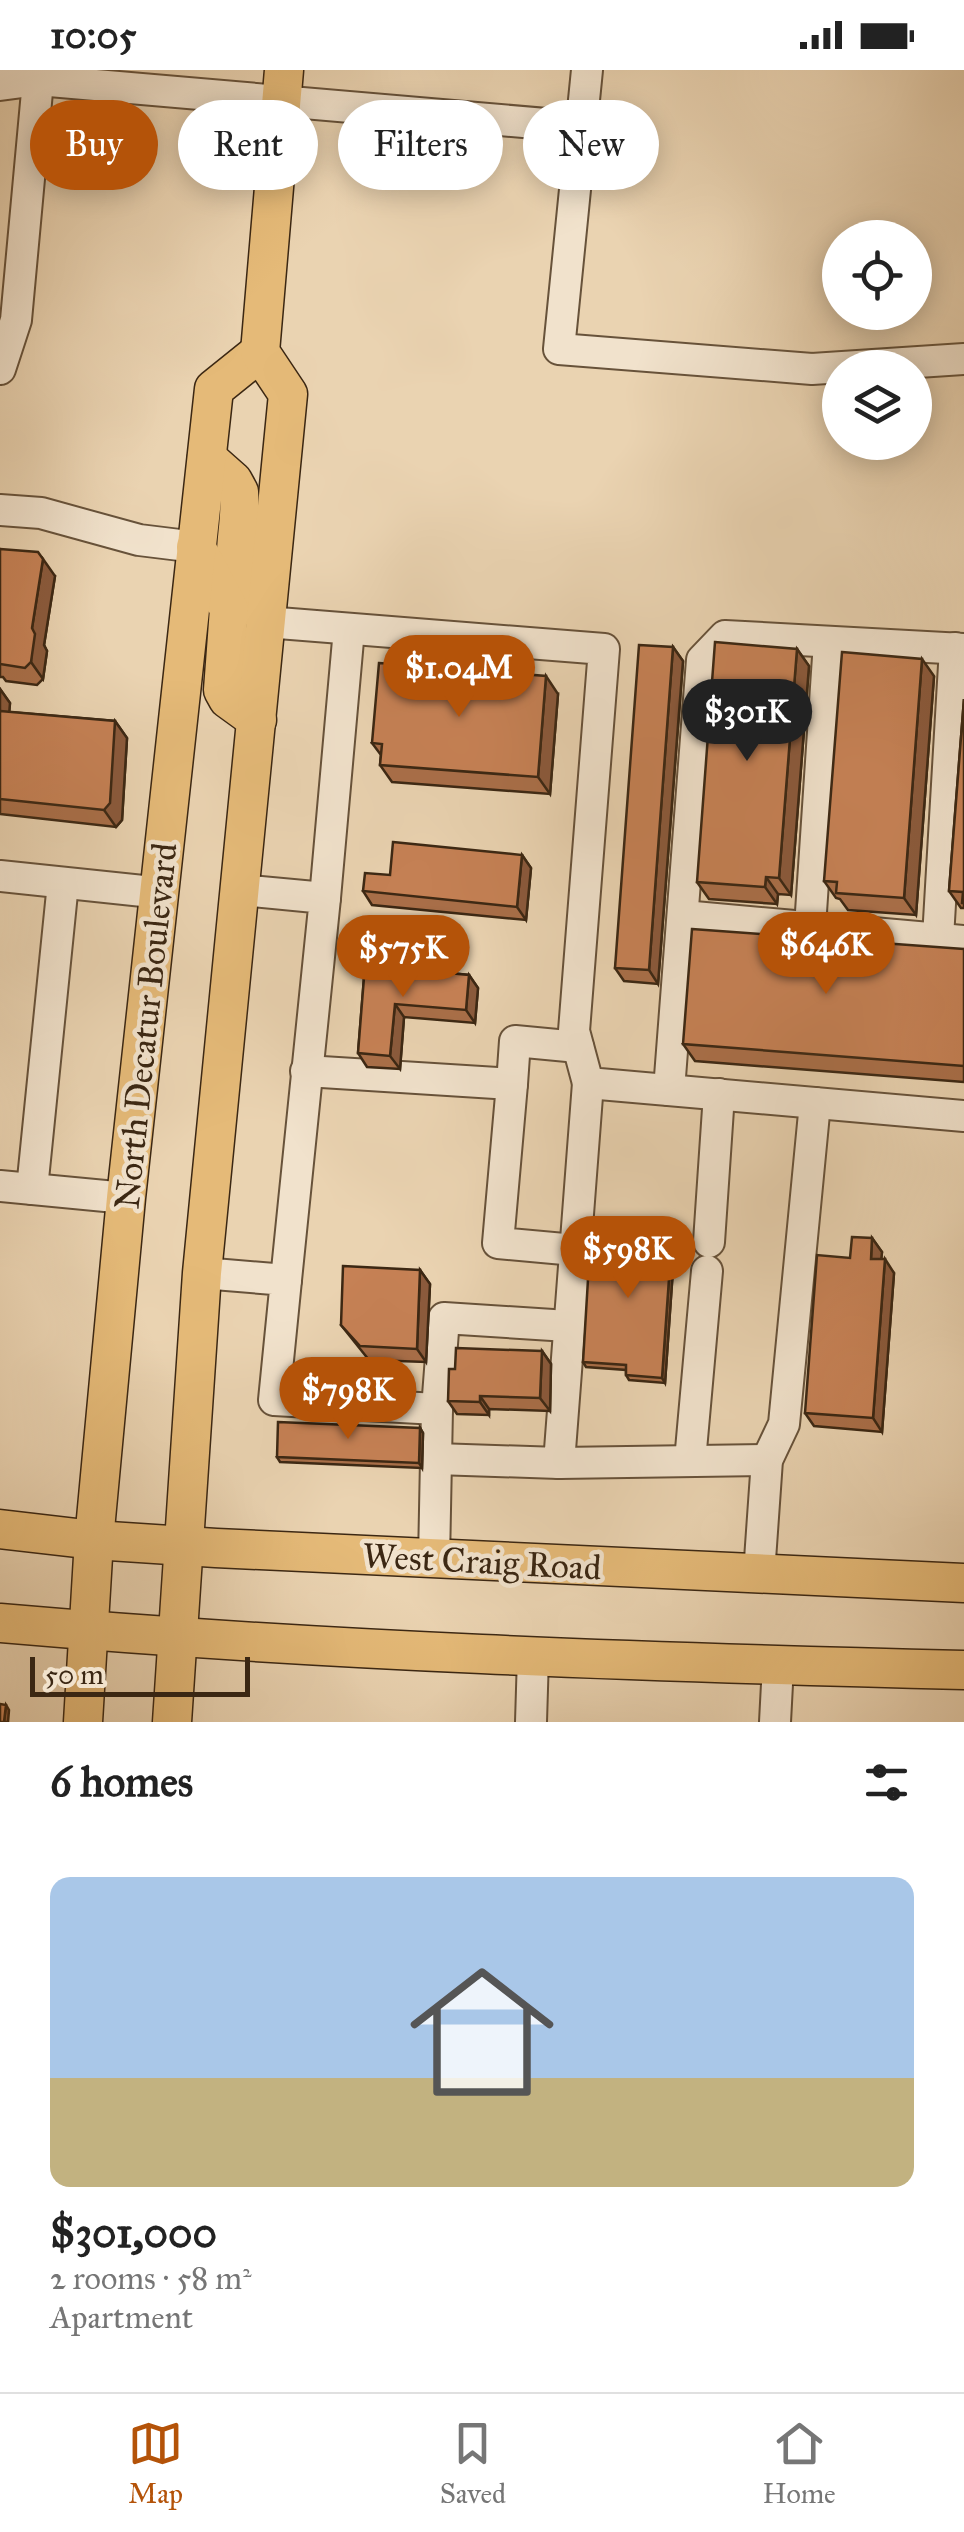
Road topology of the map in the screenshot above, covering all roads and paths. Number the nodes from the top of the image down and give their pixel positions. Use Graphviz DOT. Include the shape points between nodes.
graph roads {
  1 [pos="587,70"];
  2 [pos="38,75"];
  3 [pos="0,85"];
  4 [pos="283,86"];
  5 [pos="584,100"];
  6 [pos="523,119"];
  7 [pos="575,190"];
  8 [pos="260,352"];
  9 [pos="964,359"];
  10 [pos="0,369"];
  11 [pos="206,458"];
  12 [pos="0,510"];
  13 [pos="196,547"];
  14 [pos="266,622"];
  15 [pos="348,629"];
  16 [pos="829,642"];
  17 [pos="960,648"];
  18 [pos="257,720"];
  19 [pos="0,876"];
  20 [pos="63,883"];
  21 [pos="241,890"];
  22 [pos="162,893"];
  23 [pos="324,898"];
  24 [pos="682,916"];
  25 [pos="810,927"];
  26 [pos="951,940"];
  27 [pos="578,1047"];
  28 [pos="306,1071"];
  29 [pos="588,1083"];
  30 [pos="512,1084"];
  31 [pos="669,1090"];
  32 [pos="719,1094"];
  33 [pos="815,1103"];
  34 [pos="964,1116"];
  35 [pos="0,1186"];
  36 [pos="32,1190"];
  37 [pos="126,1198"];
  38 [pos="574,1250"];
  39 [pos="202,1272"];
  40 [pos="286,1280"];
  41 [pos="568,1326"];
  42 [pos="438,1408"];
  43 [pos="436,1459"];
  44 [pos="767,1460"];
  45 [pos="690,1461"];
  46 [pos="559,1463"];
  47 [pos="0,1529"];
  48 [pos="94,1540"];
  49 [pos="183,1546"];
  50 [pos="434,1560"];
  51 [pos="759,1574"];
  52 [pos="964,1584"];
  53 [pos="0,1623"];
  54 [pos="88,1631"];
  55 [pos="176,1638"];
  56 [pos="533,1656"];
  57 [pos="778,1665"];
  58 [pos="964,1670"];
  59 [pos="83,1722"];
  60 [pos="172,1722"];
  61 [pos="531,1722"];
  62 [pos="775,1722"];
  1 -- 5 [label="street"];
  2 -- 3 [label="street"];
  2 -- 4 [label="street"];
  2 -- 10 [label="street" via="16,320"];
  4 -- 6 [label="street"];
  4 -- 8 [label="main road"];
  7 -- 9 [label="street" via="559,348 812,369"];
  8 -- 11 [label="main road, North Decatur Boulevard" via="214,389"];
  8 -- 14 [label="main road" via="288,394"];
  11 -- 13 [label="main road, North Decatur Boulevard"];
  11 -- 14 [label="main road" via="239,492 234,569 240,591"];
  12 -- 13 [label="street"];
  13 -- 18 [label="main road" via="230,609 223,690"];
  13 -- 22 [label="main road, North Decatur Boulevard"];
  14 -- 15 [label="street"];
  14 -- 18 [label="main road"];
  15 -- 23 [label="street"];
  15 -- 27 [label="street" via="604,650 574,1031"];
  16 -- 17 [label="street"];
  16 -- 24 [label="street" via="725,636 702,660"];
  16 -- 25 [label="street"];
  17 -- 26 [label="street"];
  18 -- 21 [label="main road"];
  19 -- 20 [label="street"];
  20 -- 22 [label="street"];
  20 -- 36 [label="street"];
  21 -- 23 [label="street"];
  21 -- 39 [label="main road"];
  22 -- 37 [label="main road, North Decatur Boulevard"];
  23 -- 28 [label="street"];
  24 -- 25 [label="street"];
  24 -- 31 [label="street"];
  25 -- 26 [label="street"];
  27 -- 29 [label="street"];
  27 -- 30 [label="street" via="515,1041"];
  28 -- 30 [label="street"];
  28 -- 40 [label="street"];
  29 -- 31 [label="street"];
  29 -- 38 [label="street"];
  30 -- 38 [label="street" via="498,1243"];
  31 -- 32 [label="street"];
  32 -- 33 [label="street"];
  32 -- 45 [label="street"];
  33 -- 34 [label="street"];
  33 -- 44 [label="street" via="784,1424"];
  35 -- 36 [label="street"];
  36 -- 37 [label="street"];
  37 -- 48 [label="main road, North Decatur Boulevard"];
  38 -- 41 [label="street"];
  39 -- 40 [label="street"];
  39 -- 49 [label="main road"];
  40 -- 42 [label="street" via="274,1400"];
  41 -- 42 [label="street" via="444,1318"];
  41 -- 46 [label="street"];
  42 -- 43 [label="street"];
  43 -- 46 [label="street"];
  43 -- 50 [label="street"];
  44 -- 45 [label="street"];
  44 -- 51 [label="street"];
  45 -- 46 [label="street"];
  47 -- 48 [label="main road, West Craig Road"];
  48 -- 49 [label="main road, West Craig Road"];
  48 -- 54 [label="main road, North Decatur Boulevard"];
  49 -- 50 [label="main road, West Craig Road"];
  49 -- 55 [label="main road"];
  50 -- 51 [label="main road, West Craig Road"];
  51 -- 52 [label="main road, West Craig Road"];
  53 -- 54 [label="main road"];
  54 -- 55 [label="main road"];
  54 -- 59 [label="main road, North Decatur Boulevard"];
  55 -- 56 [label="main road"];
  55 -- 60 [label="main road"];
  56 -- 57 [label="main road"];
  56 -- 61 [label="street"];
  57 -- 58 [label="main road"];
  57 -- 62 [label="street"];
}
